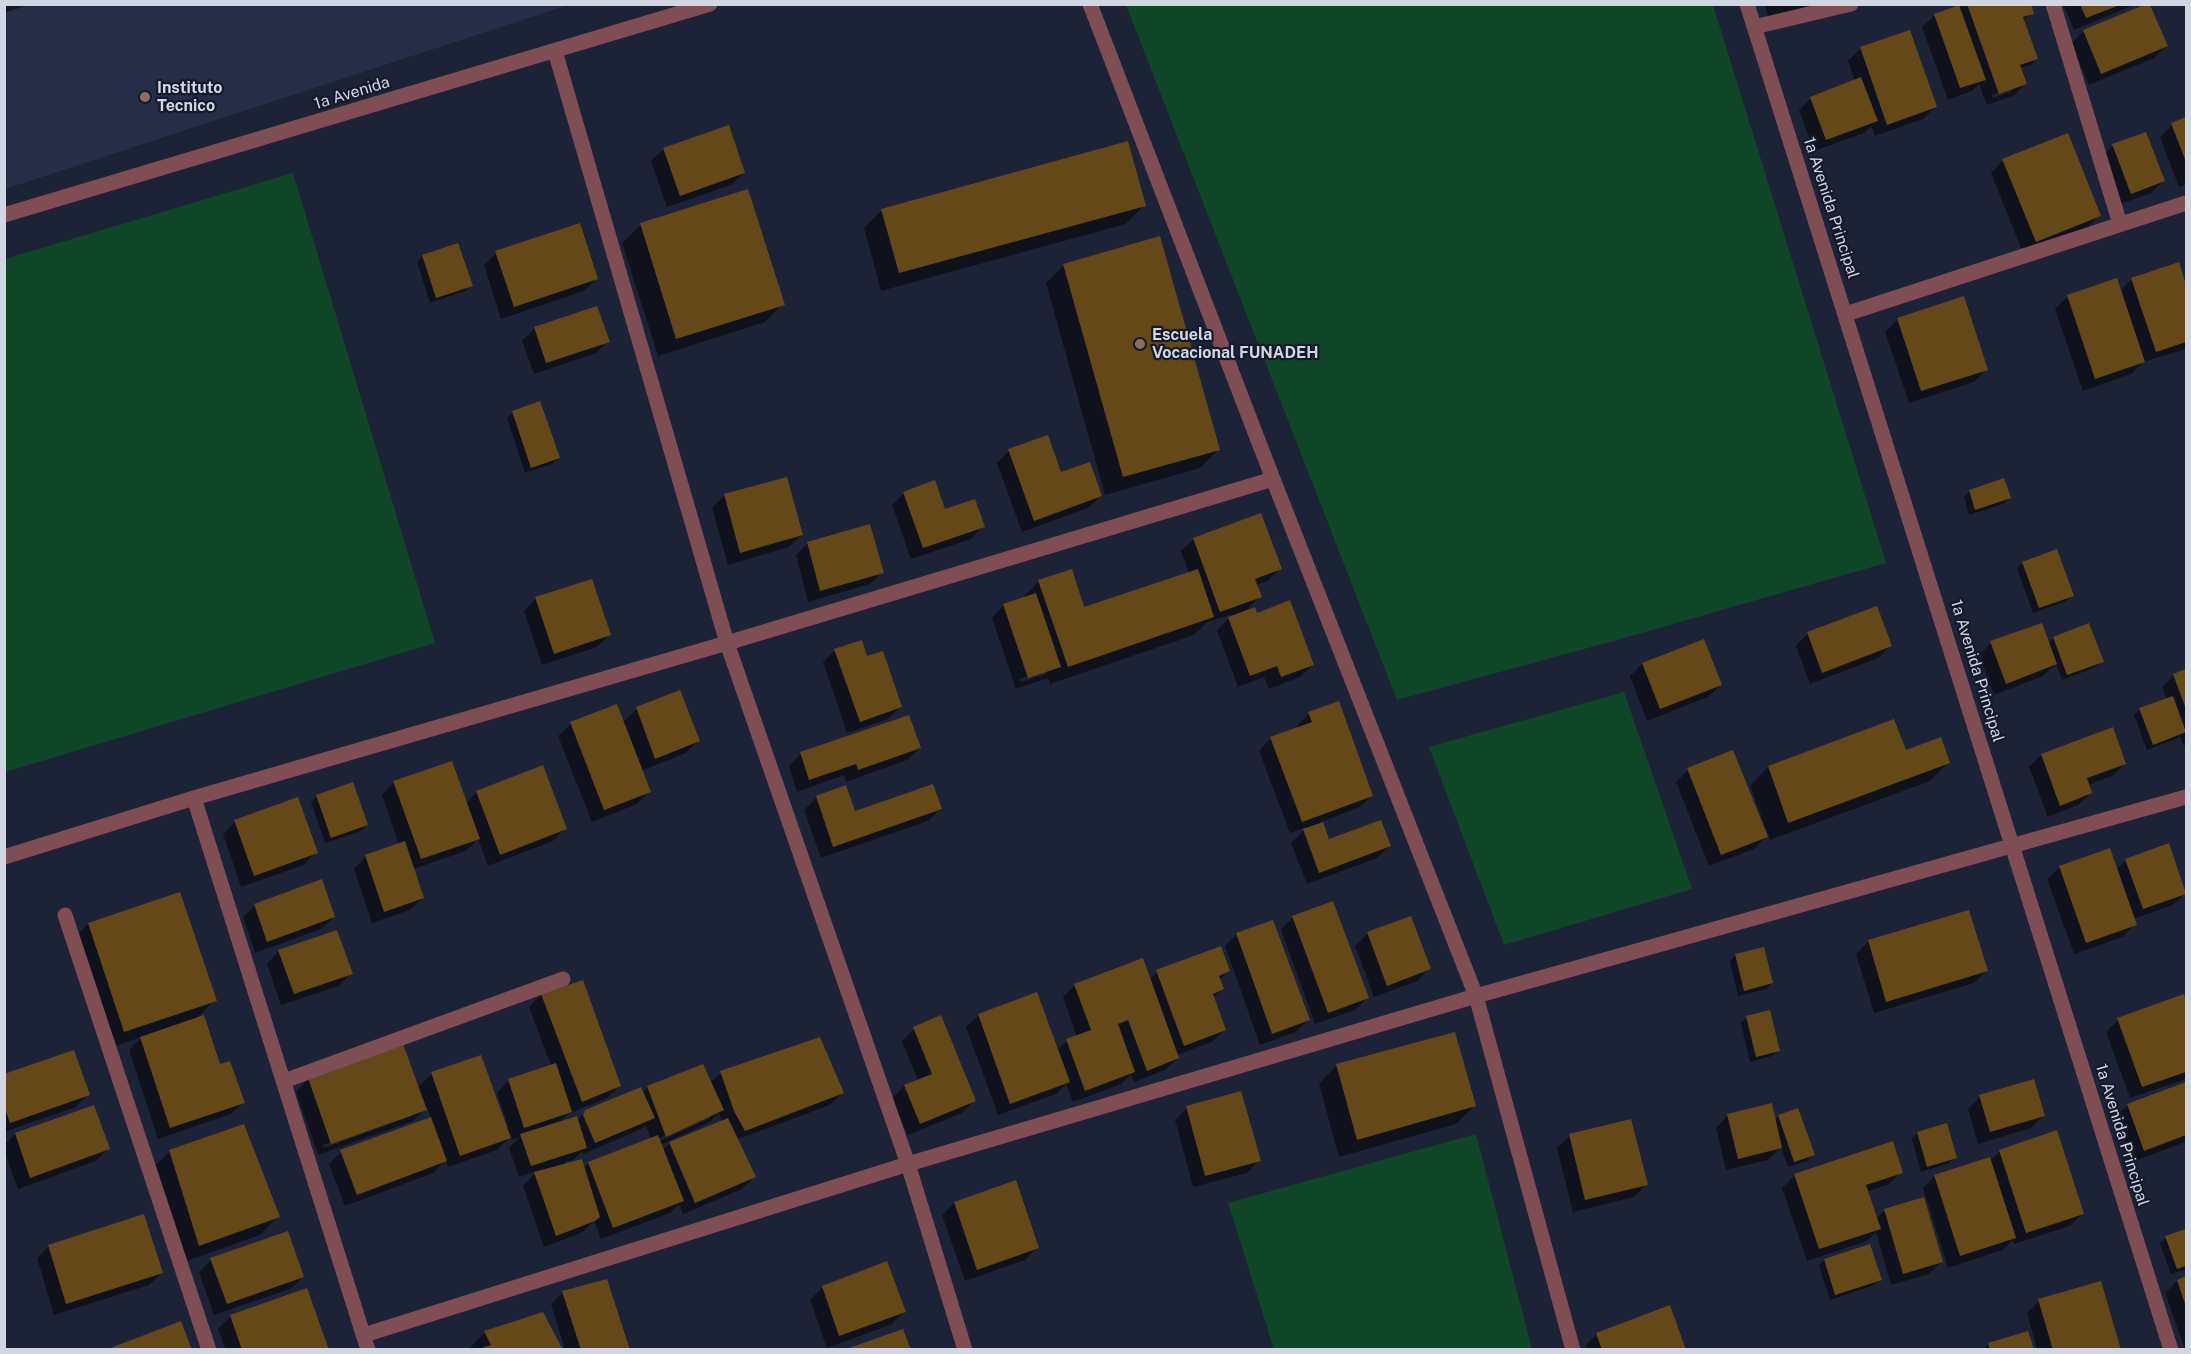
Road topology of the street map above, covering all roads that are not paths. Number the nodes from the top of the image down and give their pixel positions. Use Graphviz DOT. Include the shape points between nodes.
graph roads {
  1 [pos="710,4"];
  2 [pos="1090,4"];
  3 [pos="1747,4"];
  4 [pos="1851,4"];
  5 [pos="2053,4"];
  6 [pos="1754,27"];
  7 [pos="555,51"];
  8 [pos="2187,203"];
  9 [pos="4,215"];
  10 [pos="2120,224"];
  11 [pos="1846,314"];
  12 [pos="1273,479"];
  13 [pos="727,643"];
  14 [pos="2187,797"];
  15 [pos="194,798"];
  16 [pos="2013,847"];
  17 [pos="4,857"];
  18 [pos="65,915"];
  19 [pos="563,979"];
  20 [pos="1476,996"];
  21 [pos="284,1081"];
  22 [pos="908,1164"];
  23 [pos="366,1342"];
  24 [pos="209,1350"];
  25 [pos="965,1350"];
  26 [pos="1573,1350"];
  27 [pos="2171,1350"];
  1 -- 7 [label="street, 1a Avenida"];
  2 -- 12 [label="street"];
  3 -- 6 [label="street, 1a Avenida Principal"];
  4 -- 6 [label="street"];
  5 -- 10 [label="street"];
  6 -- 11 [label="street, 1a Avenida Principal"];
  7 -- 9 [label="street, 1a Avenida"];
  7 -- 13 [label="street"];
  8 -- 10 [label="street"];
  10 -- 11 [label="street"];
  11 -- 16 [label="street, 1a Avenida Principal"];
  12 -- 13 [label="street"];
  12 -- 20 [label="street"];
  13 -- 15 [label="street"];
  13 -- 22 [label="street"];
  14 -- 16 [label="street"];
  15 -- 17 [label="street"];
  15 -- 21 [label="street"];
  16 -- 20 [label="street"];
  16 -- 27 [label="street, 1a Avenida Principal"];
  18 -- 24 [label="street"];
  19 -- 21 [label="street"];
  20 -- 22 [label="street"];
  20 -- 26 [label="street"];
  21 -- 23 [label="street"];
  22 -- 23 [label="street"];
  22 -- 25 [label="street"];
}
